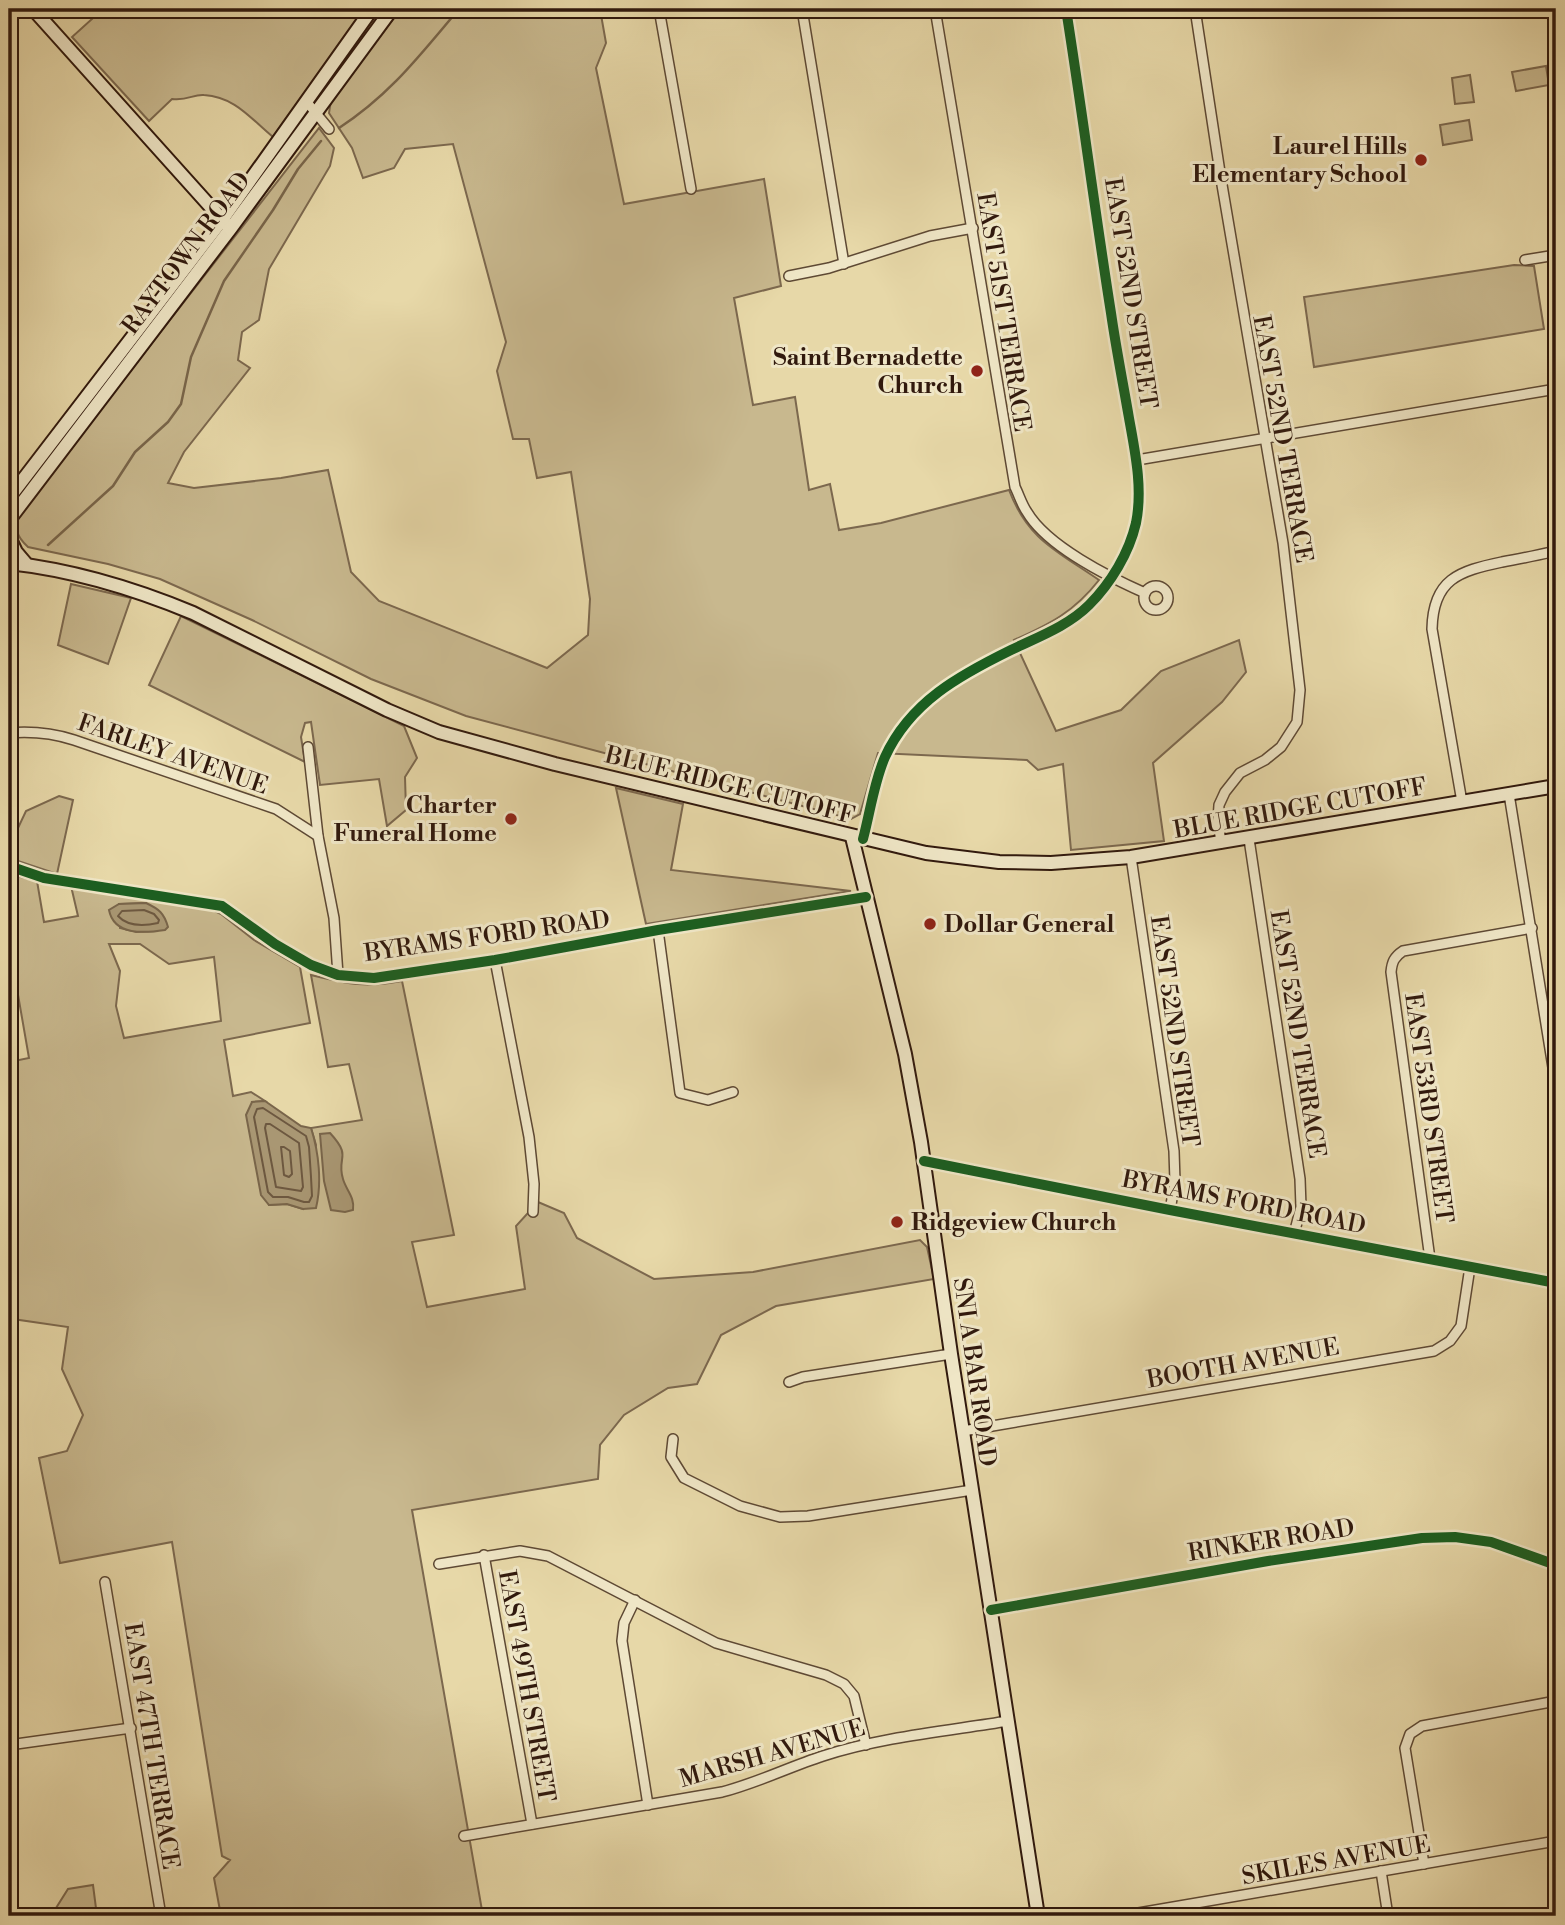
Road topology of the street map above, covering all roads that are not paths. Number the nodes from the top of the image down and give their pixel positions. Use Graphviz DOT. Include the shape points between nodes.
graph roads {
  1 [pos="33,9"];
  2 [pos="372,9"];
  3 [pos="392,9"];
  4 [pos="659,9"];
  5 [pos="802,9"];
  6 [pos="935,9"];
  7 [pos="1066,9"];
  8 [pos="1226,9"];
  9 [pos="1195,11"];
  10 [pos="306,102"];
  11 [pos="316,114"];
  12 [pos="329,129"];
  13 [pos="691,188"];
  14 [pos="227,224"];
  15 [pos="973,228"];
  16 [pos="1556,255"];
  17 [pos="1525,260"];
  18 [pos="844,264"];
  19 [pos="789,276"];
  20 [pos="1556,388"];
  21 [pos="1264,440"];
  22 [pos="1137,460"];
  23 [pos="9,498"];
  24 [pos="9,521"];
  25 [pos="9,537"];
  26 [pos="1556,551"];
  27 [pos="9,563"];
  28 [pos="27,565"];
  29 [pos="1111,578"];
  30 [pos="1145,593"];
  31 [pos="9,733"];
  32 [pos="308,747"];
  33 [pos="1556,786"];
  34 [pos="1509,794"];
  35 [pos="1462,802"];
  36 [pos="318,836"];
  37 [pos="857,838"];
  38 [pos="1249,839"];
  39 [pos="1221,843"];
  40 [pos="1131,857"];
  41 [pos="9,866"];
  42 [pos="866,897"];
  43 [pos="1532,928"];
  44 [pos="658,930"];
  45 [pos="495,960"];
  46 [pos="338,975"];
  47 [pos="1556,1086"];
  48 [pos="733,1092"];
  49 [pos="924,1161"];
  50 [pos="1170,1210"];
  51 [pos="533,1212"];
  52 [pos="1294,1234"];
  53 [pos="1430,1259"];
  54 [pos="1471,1267"];
  55 [pos="1556,1283"];
  56 [pos="951,1354"];
  57 [pos="789,1382"];
  58 [pos="962,1431"];
  59 [pos="673,1439"];
  60 [pos="972,1490"];
  61 [pos="484,1555"];
  62 [pos="439,1564"];
  63 [pos="1556,1565"];
  64 [pos="105,1582"];
  65 [pos="635,1600"];
  66 [pos="991,1610"];
  67 [pos="1556,1701"];
  68 [pos="1008,1721"];
  69 [pos="131,1728"];
  70 [pos="9,1745"];
  71 [pos="866,1745"];
  72 [pos="648,1805"];
  73 [pos="533,1824"];
  74 [pos="464,1836"];
  75 [pos="1556,1841"];
  76 [pos="1424,1864"];
  77 [pos="1381,1871"];
  78 [pos="160,1916"];
  79 [pos="1038,1916"];
  80 [pos="1121,1916"];
  81 [pos="1388,1916"];
  1 -- 14 [label="main road"];
  2 -- 10 [label="main road, RAYTOWN ROAD"];
  3 -- 11 [label="main road, RAYTOWN ROAD"];
  4 -- 13 [label="street"];
  5 -- 18 [label="street"];
  6 -- 15 [label="street, EAST 51ST TERRACE"];
  7 -- 22 [label="street, EAST 52ND STREET"];
  8 -- 9 [label="street"];
  9 -- 21 [label="street, EAST 52ND TERRACE"];
  10 -- 11 [label="street"];
  10 -- 14 [label="main road, RAYTOWN ROAD"];
  11 -- 12 [label="street"];
  11 -- 14 [label="main road, RAYTOWN ROAD"];
  14 -- 23 [label="main road, RAYTOWN ROAD"];
  14 -- 24 [label="main road, RAYTOWN ROAD"];
  15 -- 18 [label="street" via="902,244"];
  15 -- 29 [label="street, EAST 51ST TERRACE" via="1015,487 1042,532"];
  16 -- 17 [label="street"];
  18 -- 19 [label="street"];
  20 -- 21 [label="street"];
  21 -- 22 [label="street"];
  21 -- 39 [label="street, EAST 52ND TERRACE" via="1283,543 1300,710 1282,747 1240,773 1225,792 1219,805"];
  22 -- 29 [label="street, EAST 52ND STREET" via="1136,522 1127,552"];
  25 -- 28 [label="main road"];
  26 -- 35 [label="street" via="1468,569 1451,579 1439,594 1432,629"];
  27 -- 28 [label="main road, BLUE RIDGE CUTOFF"];
  28 -- 37 [label="main road, BLUE RIDGE CUTOFF" via="76,573 162,600 439,732"];
  29 -- 30 [label="street"];
  29 -- 37 [label="street, SNI A BAR ROAD" via="1089,605 1062,626 968,671 921,705 885,758"];
  31 -- 36 [label="street, FARLEY AVENUE" via="27,731 74,740 276,809"];
  32 -- 36 [label="street"];
  33 -- 34 [label="main road, BLUE RIDGE CUTOFF"];
  34 -- 35 [label="main road, BLUE RIDGE CUTOFF"];
  34 -- 43 [label="street"];
  35 -- 38 [label="main road, BLUE RIDGE CUTOFF"];
  36 -- 46 [label="street" via="328,878"];
  37 -- 40 [label="main road, BLUE RIDGE CUTOFF" via="999,862"];
  37 -- 42 [label="main road, SNI A BAR ROAD"];
  38 -- 39 [label="main road, BLUE RIDGE CUTOFF"];
  38 -- 52 [label="street, EAST 52ND TERRACE" via="1300,1179 1301,1207"];
  39 -- 40 [label="main road, BLUE RIDGE CUTOFF"];
  40 -- 50 [label="street, EAST 52ND STREET" via="1174,1151"];
  41 -- 46 [label="street, BYRAMS FORD ROAD" via="44,878 222,906 275,944"];
  42 -- 44 [label="street, BYRAMS FORD ROAD"];
  42 -- 49 [label="main road, SNI A BAR ROAD" via="905,1054"];
  43 -- 47 [label="street"];
  43 -- 53 [label="street, EAST 53RD STREET" via="1403,951 1392,963"];
  44 -- 45 [label="street, BYRAMS FORD ROAD"];
  44 -- 48 [label="street" via="680,1093 708,1100"];
  45 -- 46 [label="street, BYRAMS FORD ROAD" via="373,978"];
  45 -- 51 [label="street" via="529,1137"];
  49 -- 50 [label="street, BYRAMS FORD ROAD"];
  49 -- 56 [label="main road, SNI A BAR ROAD"];
  50 -- 52 [label="street, BYRAMS FORD ROAD"];
  52 -- 53 [label="street, BYRAMS FORD ROAD"];
  53 -- 54 [label="street, BYRAMS FORD ROAD"];
  54 -- 55 [label="street, BYRAMS FORD ROAD"];
  54 -- 58 [label="street, BOOTH AVENUE" via="1461,1326 1450,1342 1434,1351"];
  56 -- 57 [label="street"];
  56 -- 58 [label="main road, SNI A BAR ROAD"];
  58 -- 60 [label="main road, SNI A BAR ROAD"];
  59 -- 60 [label="street" via="671,1457 684,1478 740,1506 780,1517"];
  60 -- 66 [label="main road, SNI A BAR ROAD"];
  61 -- 62 [label="street"];
  61 -- 65 [label="street" via="520,1551 548,1556"];
  61 -- 73 [label="street, EAST 49TH STREET"];
  63 -- 66 [label="street, RINKER ROAD" via="1491,1542 1422,1538"];
  64 -- 69 [label="street, EAST 47TH TERRACE"];
  65 -- 71 [label="street" via="716,1643 844,1684 854,1696"];
  65 -- 72 [label="street" via="624,1623 623,1661"];
  66 -- 68 [label="main road, SNI A BAR ROAD"];
  67 -- 76 [label="street" via="1415,1729 1405,1748"];
  68 -- 71 [label="street, MARSH AVENUE"];
  68 -- 79 [label="main road, SNI A BAR ROAD"];
  69 -- 70 [label="street"];
  69 -- 78 [label="street, EAST 47TH TERRACE"];
  71 -- 72 [label="street, MARSH AVENUE" via="722,1793"];
  72 -- 73 [label="street, MARSH AVENUE"];
  73 -- 74 [label="street, MARSH AVENUE"];
  75 -- 76 [label="street, SKILES AVENUE"];
  76 -- 77 [label="street, SKILES AVENUE"];
  77 -- 80 [label="street, SKILES AVENUE"];
  77 -- 81 [label="street"];
}
